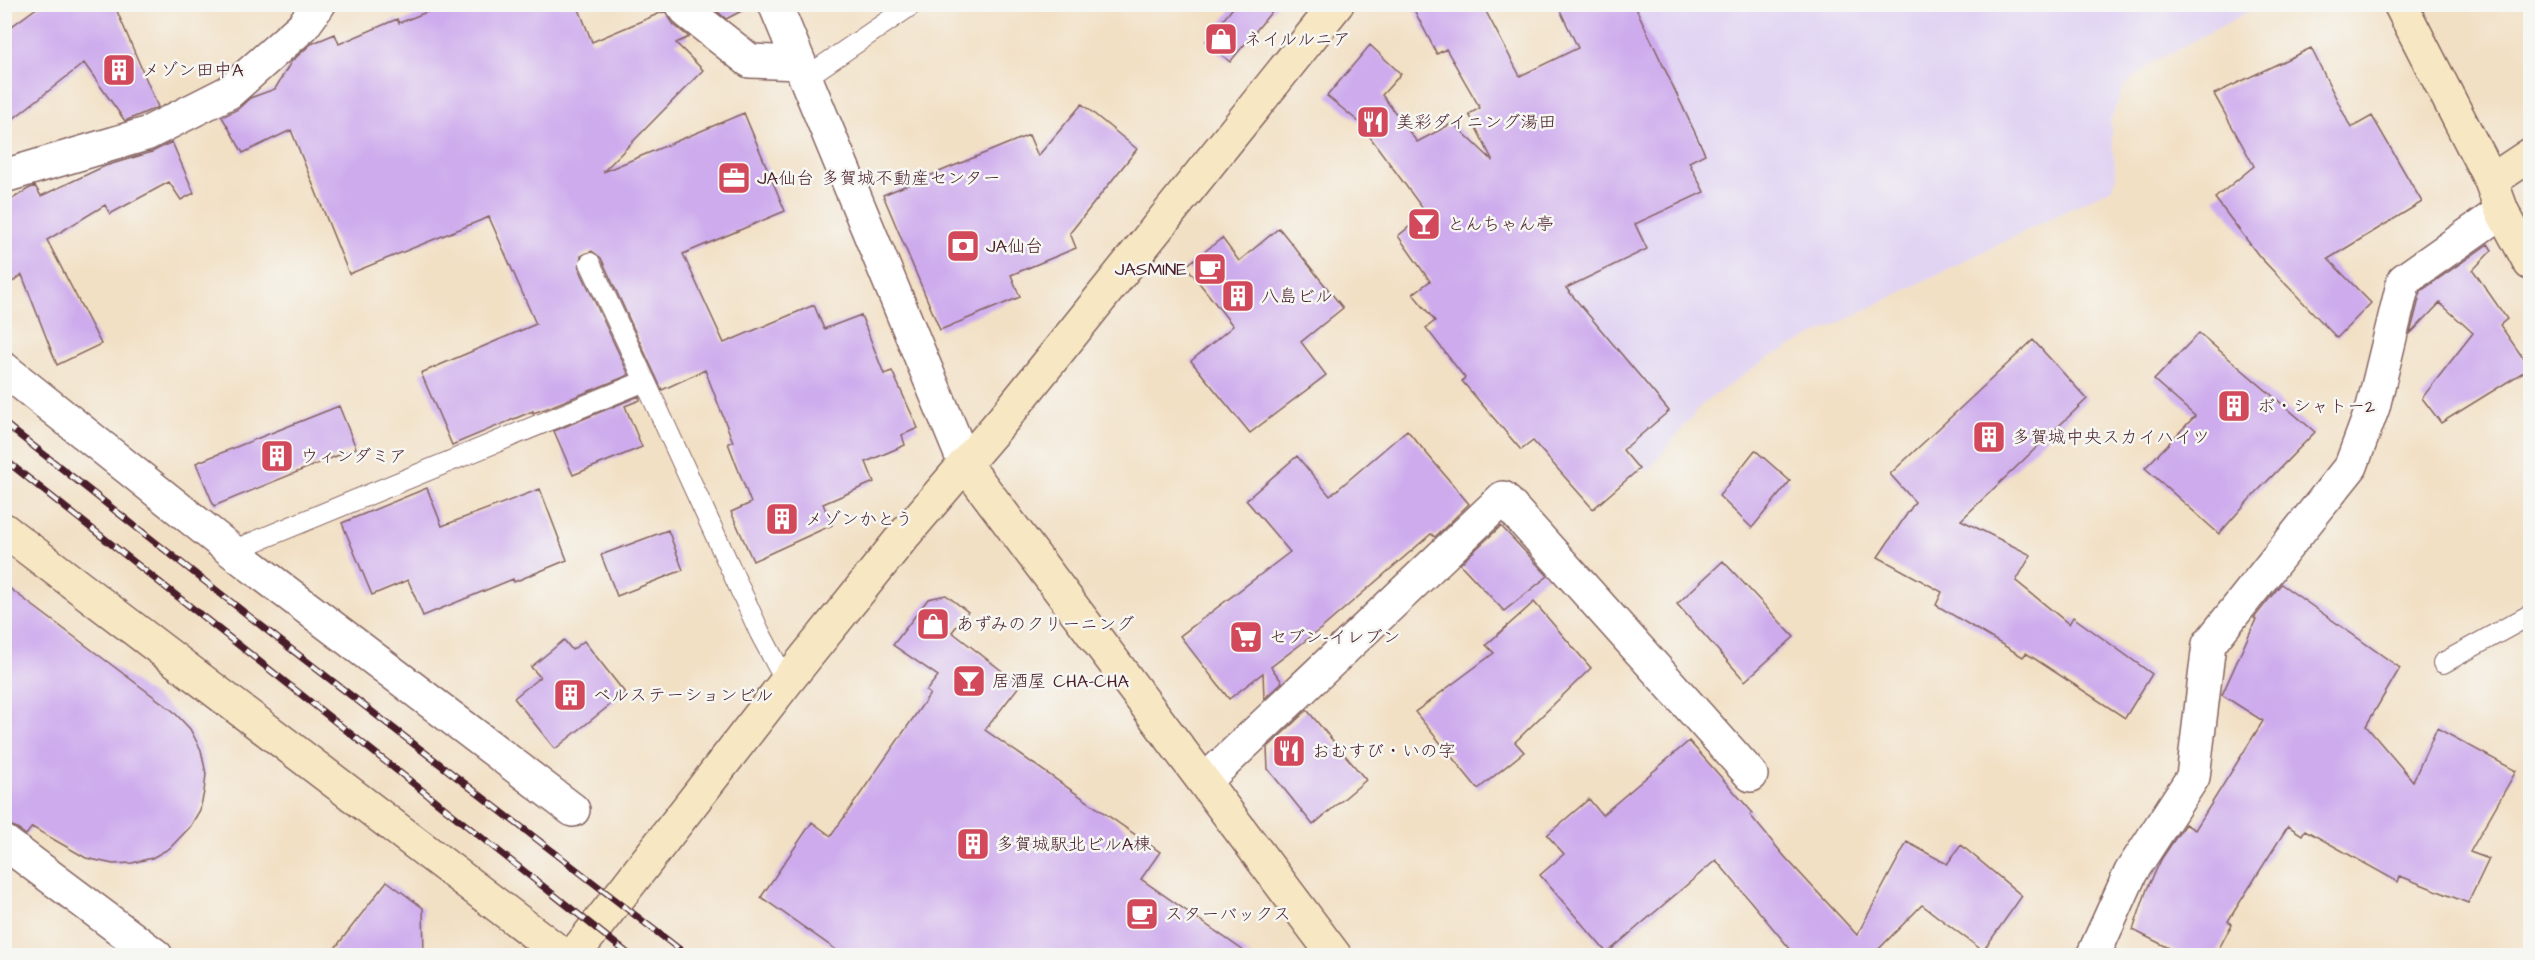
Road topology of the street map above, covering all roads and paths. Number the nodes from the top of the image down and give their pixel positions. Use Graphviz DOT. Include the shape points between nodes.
graph roads {
  1 [pos="320,4"];
  2 [pos="682,4"];
  3 [pos="775,4"];
  4 [pos="913,4"];
  5 [pos="1337,4"];
  6 [pos="2400,4"];
  7 [pos="802,71"];
  8 [pos="2530,155"];
  9 [pos="4,176"];
  10 [pos="2497,196"];
  11 [pos="590,263"];
  12 [pos="2530,263"];
  13 [pos="4,369"];
  14 [pos="645,381"];
  15 [pos="965,464"];
  16 [pos="4,530"];
  17 [pos="232,551"];
  18 [pos="2530,615"];
  19 [pos="2443,663"];
  20 [pos="786,682"];
  21 [pos="1751,775"];
  22 [pos="1205,781"];
  23 [pos="573,810"];
  24 [pos="4,842"];
  25 [pos="156,956"];
  26 [pos="564,956"];
  27 [pos="573,956"];
  28 [pos="1335,956"];
  29 [pos="2093,956"];
  1 -- 9 [label="street" via="303,26 229,92 146,134"];
  2 -- 7 [label="street" via="750,61"];
  3 -- 7 [label="street"];
  4 -- 7 [label="lane"];
  5 -- 15 [label="street"];
  6 -- 10 [label="street"];
  7 -- 15 [label="street"];
  8 -- 10 [label="street"];
  10 -- 12 [label="street"];
  10 -- 29 [label="street" via="2404,280 2373,407 2351,466 2210,644 2193,777 2131,872"];
  11 -- 14 [label="lane"];
  13 -- 17 [label="street"];
  14 -- 17 [label="lane"];
  14 -- 20 [label="lane"];
  15 -- 20 [label="street"];
  15 -- 22 [label="street"];
  16 -- 26 [label="street"];
  17 -- 23 [label="street"];
  18 -- 19 [label="lane"];
  20 -- 27 [label="street"];
  21 -- 22 [label="street" via="1503,498"];
  22 -- 28 [label="street"];
  24 -- 25 [label="street"];
}
